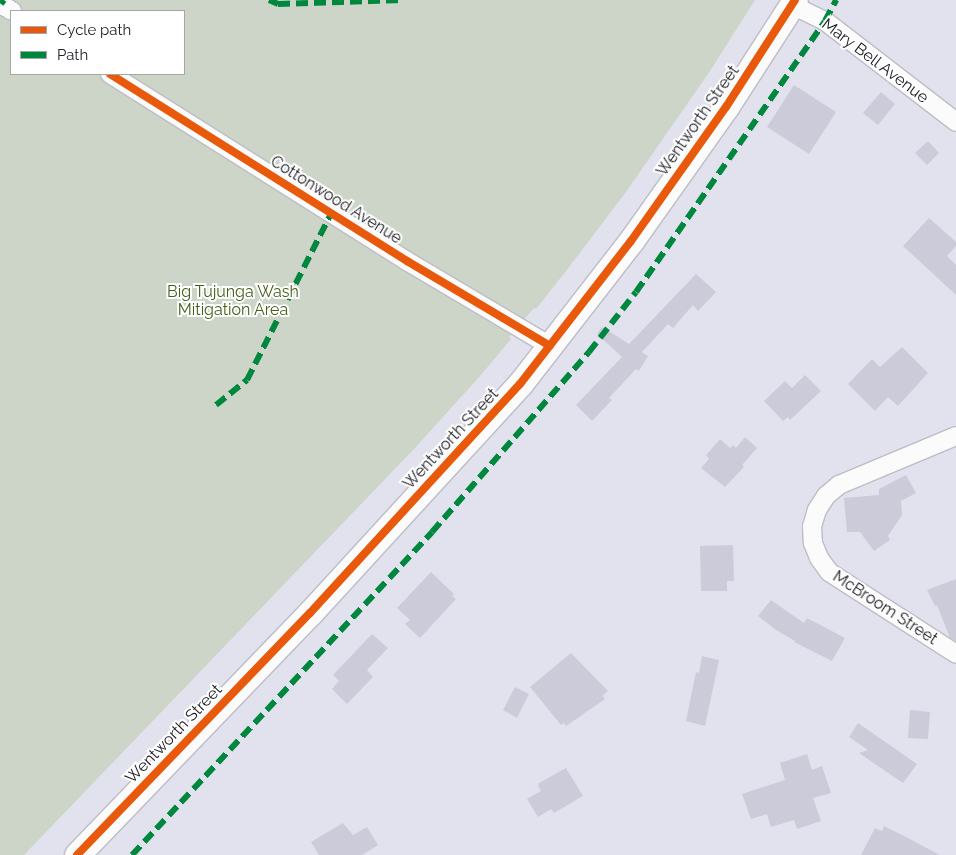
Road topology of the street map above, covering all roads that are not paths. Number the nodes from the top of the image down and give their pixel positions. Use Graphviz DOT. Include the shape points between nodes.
graph roads {
  1 [pos="794,3"];
  2 [pos="112,75"];
  3 [pos="956,122"];
  4 [pos="550,346"];
  5 [pos="956,436"];
  6 [pos="956,654"];
  7 [pos="78,855"];
  1 -- 3 [label="street, Mary Bell Avenue" via="825,21"];
  1 -- 4 [label="main road, Wentworth Street" via="726,107 631,241"];
  2 -- 4 [label="street, Cottonwood Avenue" via="407,261"];
  4 -- 7 [label="main road, Wentworth Street" via="520,384 317,606"];
  5 -- 6 [label="street, McBroom Street" via="839,485 826,496 812,526 813,542 829,572"];
}
